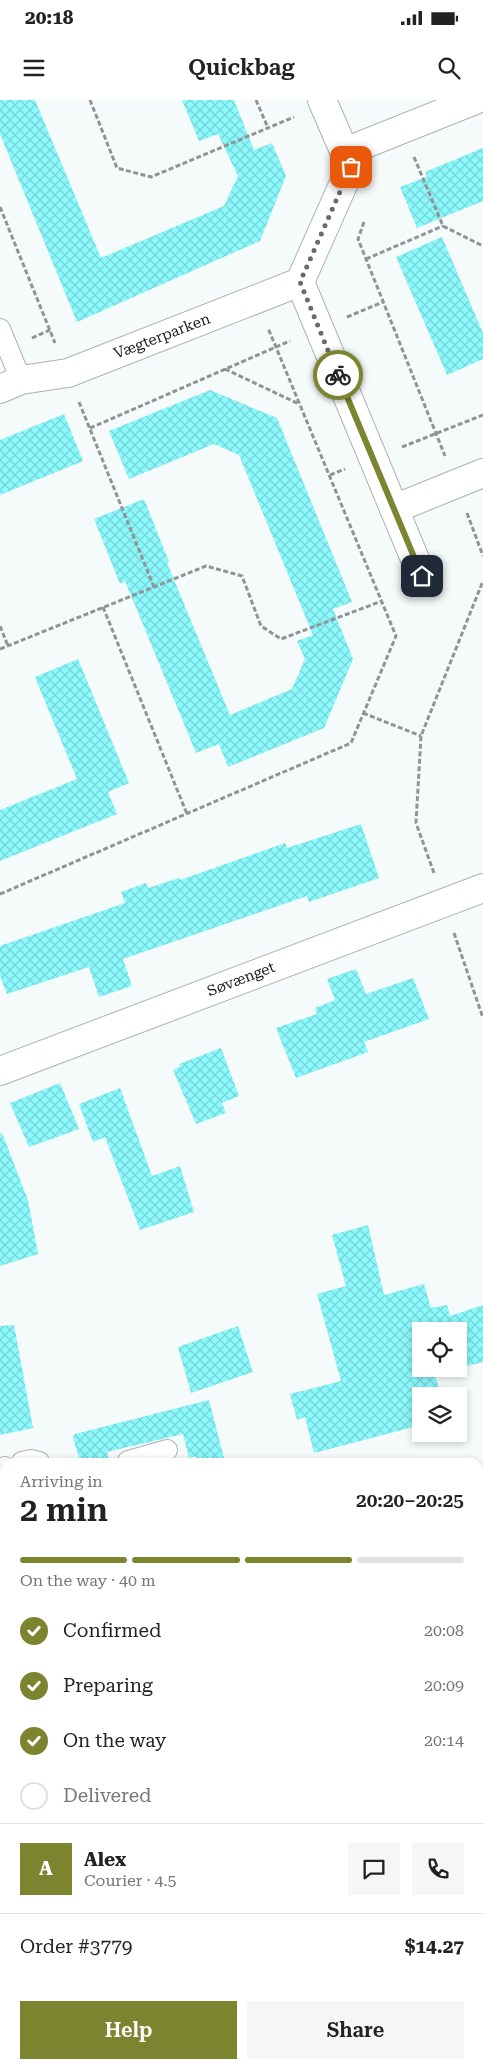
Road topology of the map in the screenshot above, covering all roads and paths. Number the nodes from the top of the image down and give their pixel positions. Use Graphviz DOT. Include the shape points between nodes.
graph roads {
  1 [pos="90,100"];
  2 [pos="256,100"];
  3 [pos="475,100"];
  4 [pos="323,102"];
  5 [pos="268,128"];
  6 [pos="345,152"];
  7 [pos="414,157"];
  8 [pos="366,213"];
  9 [pos="443,226"];
  10 [pos="483,246"];
  11 [pos="366,259"];
  12 [pos="300,282"];
  13 [pos="256,299"];
  14 [pos="383,302"];
  15 [pos="0,329"];
  16 [pos="319,329"];
  17 [pos="276,347"];
  18 [pos="225,369"];
  19 [pos="11,384"];
  20 [pos="300,404"];
  21 [pos="483,415"];
  22 [pos="90,428"];
  23 [pos="436,433"];
  24 [pos="373,458"];
  25 [pos="483,473"];
  26 [pos="330,475"];
  27 [pos="457,484"];
  28 [pos="394,509"];
  29 [pos="483,556"];
  30 [pos="422,576"];
  31 [pos="483,581"];
  32 [pos="382,601"];
  33 [pos="103,607"];
  34 [pos="0,626"];
  35 [pos="8,646"];
  36 [pos="0,649"];
  37 [pos="364,713"];
  38 [pos="421,736"];
  39 [pos="187,814"];
  40 [pos="483,888"];
  41 [pos="0,894"];
  42 [pos="444,902"];
  43 [pos="483,1018"];
  44 [pos="0,1071"];
  45 [pos="167,1450"];
  46 [pos="139,1458"];
  1 -- 5 [label="path" via="117,168 151,177"];
  2 -- 5 [label="path"];
  3 -- 6 [label="street"];
  4 -- 5 [label="path"];
  4 -- 6 [label="street"];
  6 -- 12 [label="street" via="351,167"];
  7 -- 9 [label="path"];
  8 -- 11 [label="path" via="358,239"];
  9 -- 10 [label="path"];
  9 -- 11 [label="path"];
  11 -- 14 [label="path"];
  12 -- 13 [label="street, Vægterparken"];
  12 -- 16 [label="street"];
  13 -- 17 [label="path"];
  13 -- 19 [label="street, Vægterparken" via="68,373"];
  14 -- 16 [label="path"];
  14 -- 23 [label="path"];
  15 -- 19 [label="lane, Vægterparken"];
  16 -- 17 [label="path"];
  16 -- 24 [label="street"];
  17 -- 18 [label="path"];
  17 -- 20 [label="path"];
  18 -- 20 [label="path"];
  18 -- 22 [label="path"];
  20 -- 26 [label="path"];
  21 -- 23 [label="path"];
  23 -- 24 [label="path"];
  23 -- 27 [label="path"];
  24 -- 26 [label="path"];
  24 -- 28 [label="street"];
  25 -- 27 [label="street"];
  26 -- 32 [label="path"];
  27 -- 28 [label="street"];
  27 -- 29 [label="path"];
  28 -- 30 [label="street"];
  31 -- 38 [label="path"];
  32 -- 33 [label="path" via="281,639 260,626 242,576 206,566"];
  32 -- 37 [label="path" via="396,636"];
  33 -- 35 [label="path"];
  33 -- 39 [label="path"];
  34 -- 35 [label="path"];
  35 -- 36 [label="path"];
  37 -- 38 [label="path"];
  37 -- 39 [label="path" via="351,743"];
  38 -- 42 [label="path" via="416,823"];
  39 -- 41 [label="path"];
  40 -- 42 [label="street, Søvænget"];
  42 -- 43 [label="path"];
  42 -- 44 [label="street, Søvænget"];
  45 -- 46 [label="lane"];
}
